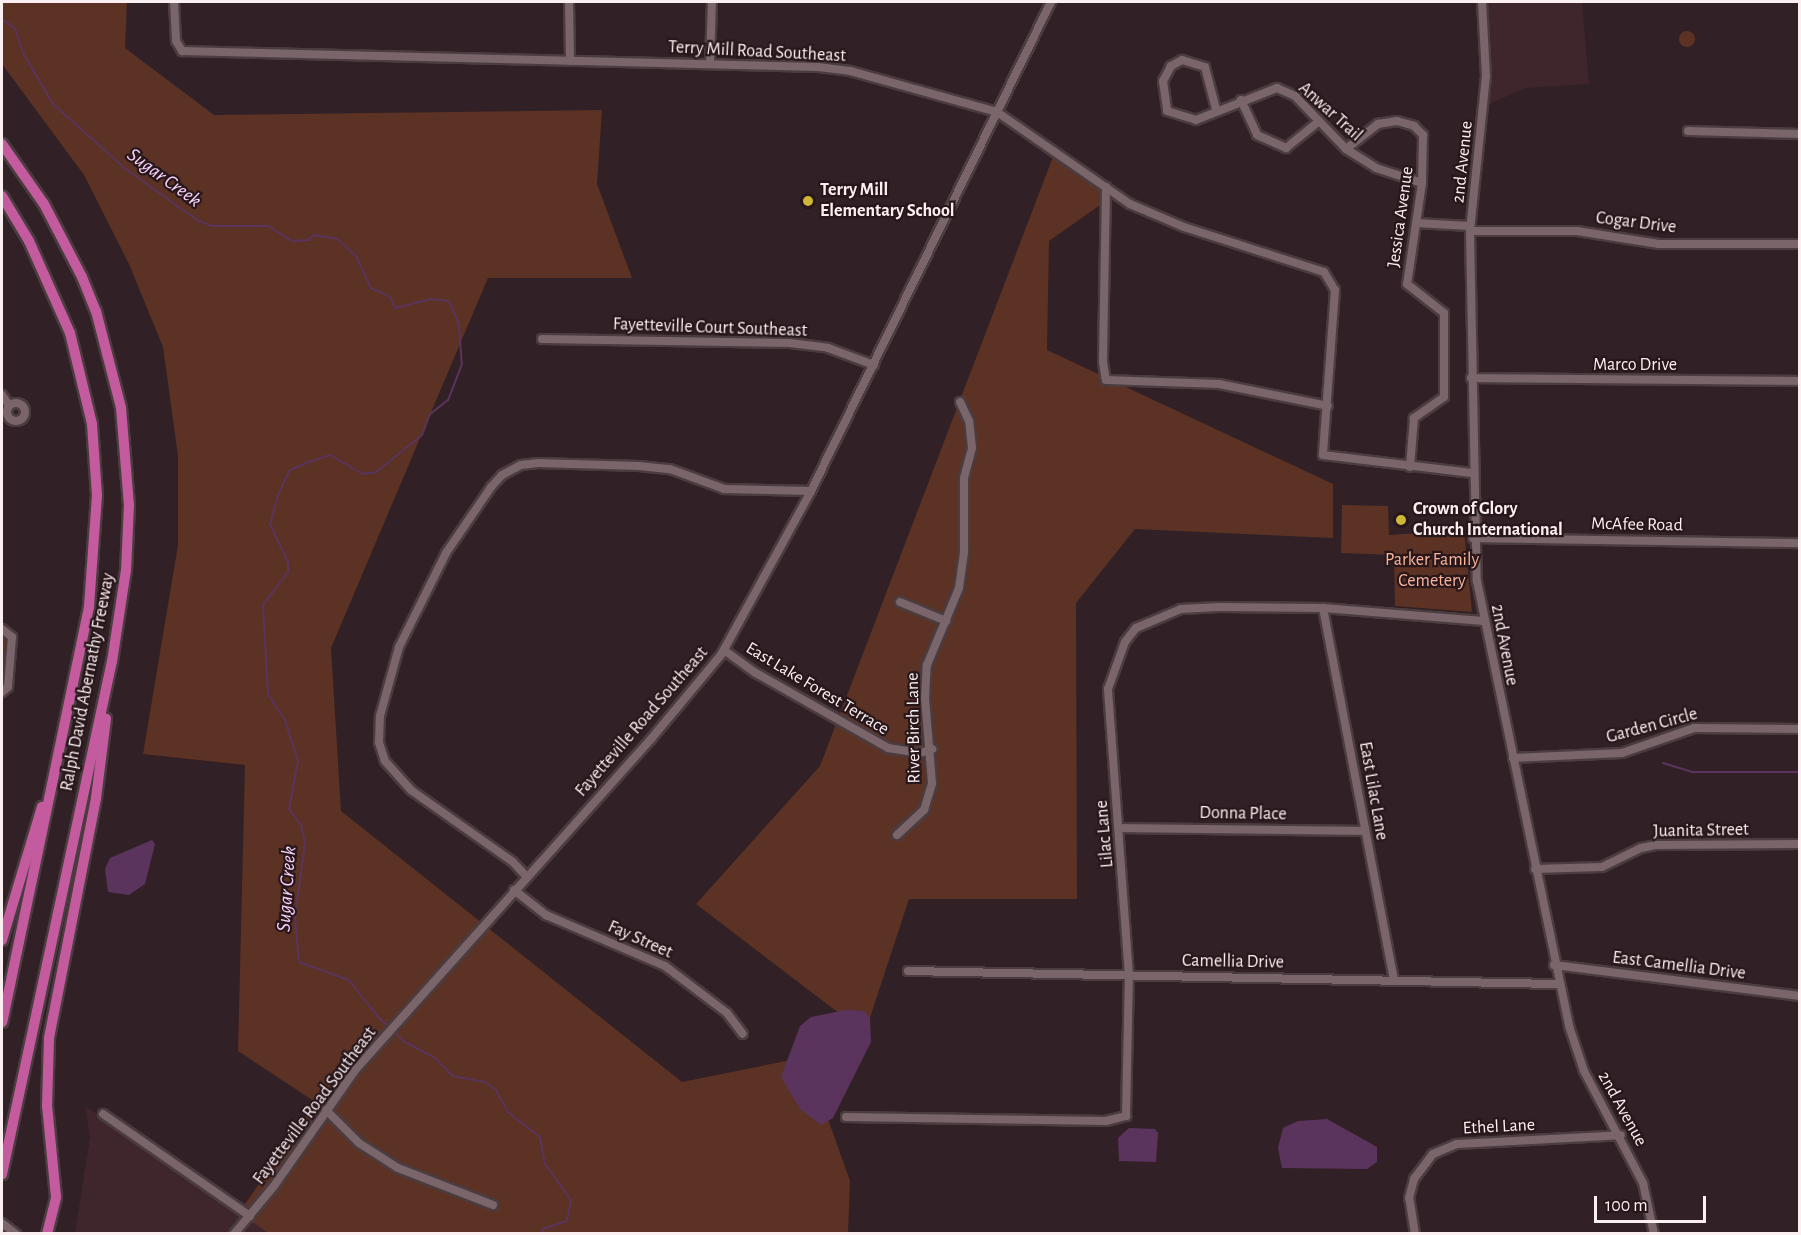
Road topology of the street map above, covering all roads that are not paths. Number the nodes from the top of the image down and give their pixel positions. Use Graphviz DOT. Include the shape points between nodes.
graph roads {
  1 [pos="174,2"];
  2 [pos="569,2"];
  3 [pos="712,2"];
  4 [pos="1051,2"];
  5 [pos="1482,2"];
  6 [pos="570,60"];
  7 [pos="710,64"];
  8 [pos="1241,100"];
  9 [pos="1216,109"];
  10 [pos="997,112"];
  11 [pos="1318,122"];
  12 [pos="1688,131"];
  13 [pos="1800,134"];
  14 [pos="2,144"];
  15 [pos="1346,149"];
  16 [pos="1422,183"];
  17 [pos="1106,187"];
  18 [pos="2,196"];
  19 [pos="1416,223"];
  20 [pos="1470,228"];
  21 [pos="1800,244"];
  22 [pos="542,339"];
  23 [pos="874,365"];
  24 [pos="1471,378"];
  25 [pos="1800,381"];
  26 [pos="2,395"];
  27 [pos="960,402"];
  28 [pos="9,405"];
  29 [pos="1328,405"];
  30 [pos="1410,466"];
  31 [pos="1472,473"];
  32 [pos="811,491"];
  33 [pos="1473,538"];
  34 [pos="1800,543"];
  35 [pos="900,602"];
  36 [pos="1323,608"];
  37 [pos="119,621"];
  38 [pos="946,621"];
  39 [pos="1483,621"];
  40 [pos="2,629"];
  41 [pos="724,650"];
  42 [pos="2,692"];
  43 [pos="1800,729"];
  44 [pos="63,738"];
  45 [pos="932,749"];
  46 [pos="1513,758"];
  47 [pos="1120,828"];
  48 [pos="1365,831"];
  49 [pos="897,835"];
  50 [pos="1800,844"];
  51 [pos="1535,869"];
  52 [pos="526,876"];
  53 [pos="514,890"];
  54 [pos="2,940"];
  55 [pos="1554,965"];
  56 [pos="908,971"];
  57 [pos="1130,976"];
  58 [pos="1394,980"];
  59 [pos="1558,984"];
  60 [pos="1800,996"];
  61 [pos="2,1022"];
  62 [pos="743,1034"];
  63 [pos="326,1110"];
  64 [pos="103,1114"];
  65 [pos="846,1117"];
  66 [pos="1621,1135"];
  67 [pos="2,1174"];
  68 [pos="493,1205"];
  69 [pos="250,1216"];
  70 [pos="2,1222"];
  71 [pos="16,1233"];
  72 [pos="47,1233"];
  73 [pos="234,1233"];
  74 [pos="1415,1233"];
  75 [pos="1654,1233"];
  1 -- 6 [label="street, Terry Mill Road Southeast" via="176,41 182,51"];
  2 -- 6 [label="street"];
  3 -- 7 [label="street"];
  4 -- 10 [label="street, Fayetteville Road Southeast"];
  5 -- 20 [label="street, 2nd Avenue" via="1486,76"];
  6 -- 7 [label="street, Terry Mill Road Southeast"];
  7 -- 10 [label="street, Terry Mill Road Southeast" via="850,71"];
  8 -- 9 [label="street, Anwar Trail"];
  8 -- 11 [label="street, Anwar Trail" via="1277,88 1295,96"];
  8 -- 11 [label="street" via="1257,135 1286,148"];
  9 -- 9 [label="street, Anwar Trail" via="1206,67 1182,60 1171,66 1162,88 1167,111 1196,120"];
  10 -- 17 [label="street, Terry Mill Road Southeast"];
  10 -- 23 [label="street, Fayetteville Road Southeast"];
  11 -- 15 [label="street, Anwar Trail"];
  12 -- 13 [label="street"];
  14 -- 37 [label="highway, Ralph David Abernathy Freeway" via="44,204 82,277 114,374 129,475 129,530"];
  15 -- 16 [label="street, Anwar Trail" via="1376,168"];
  15 -- 16 [label="street, Jessica Avenue" via="1378,124 1397,121 1414,126 1423,135"];
  16 -- 19 [label="street, Jessica Avenue"];
  17 -- 29 [label="street, Terry Mill Road Southeast" via="1130,204 1184,227 1324,272 1335,290"];
  17 -- 29 [label="street" via="1106,380 1219,384"];
  18 -- 44 [label="highway, Ralph David Abernathy Freeway" via="61,308 80,366 92,424 97,495 94,570"];
  19 -- 20 [label="street, Cogar Drive"];
  19 -- 30 [label="street, Jessica Avenue" via="1407,284 1444,313 1444,397 1414,418"];
  20 -- 21 [label="street, Cogar Drive" via="1577,231 1659,244"];
  20 -- 24 [label="street, 2nd Avenue"];
  22 -- 23 [label="street, Fayetteville Court Southeast" via="790,343 828,348"];
  23 -- 32 [label="street, Fayetteville Road Southeast"];
  24 -- 25 [label="street, Marco Drive"];
  24 -- 31 [label="street, 2nd Avenue"];
  26 -- 28 [label="street"];
  27 -- 38 [label="street, River Birch Lane" via="969,421 972,448 964,478 964,551 958,588"];
  29 -- 30 [label="street, Terry Mill Road Southeast" via="1323,455"];
  30 -- 31 [label="street, Terry Mill Road Southeast"];
  31 -- 33 [label="street, 2nd Avenue"];
  32 -- 41 [label="street, Fayetteville Road Southeast"];
  32 -- 52 [label="street" via="724,489 670,469 538,464 521,465 502,475 491,487 446,553 399,647 380,716 380,742 385,761 411,790 513,862"];
  33 -- 34 [label="street, McAfee Road"];
  33 -- 39 [label="street, 2nd Avenue"];
  35 -- 38 [label="street"];
  36 -- 39 [label="street, Lilac Lane"];
  36 -- 47 [label="street, Lilac Lane" via="1181,609 1136,628 1125,642 1108,689"];
  36 -- 48 [label="street, East Lilac Lane"];
  37 -- 67 [label="highway, Ralph David Abernathy Freeway"];
  37 -- 72 [label="highway" via="96,798 49,1038 47,1106 56,1197"];
  38 -- 45 [label="street, River Birch Lane" via="927,665 925,698"];
  39 -- 46 [label="street, 2nd Avenue"];
  40 -- 42 [label="street" via="12,637 8,687"];
  41 -- 45 [label="street, East Lake Forest Terrace" via="756,674 888,748 920,753"];
  41 -- 52 [label="street, Fayetteville Road Southeast" via="651,739"];
  43 -- 46 [label="street, Garden Circle" via="1694,728 1622,753"];
  44 -- 54 [label="highway"];
  44 -- 61 [label="highway, Ralph David Abernathy Freeway"];
  45 -- 49 [label="street, River Birch Lane" via="932,783 924,810"];
  46 -- 51 [label="street, 2nd Avenue"];
  47 -- 48 [label="street, Donna Place"];
  47 -- 57 [label="street, Lilac Lane"];
  48 -- 58 [label="street, East Lilac Lane"];
  50 -- 51 [label="street, Juanita Street" via="1657,845 1641,848 1602,867"];
  51 -- 55 [label="street, 2nd Avenue"];
  52 -- 53 [label="street, Fayetteville Road Southeast"];
  53 -- 62 [label="street, Fay Street" via="546,915 665,966 728,1013"];
  53 -- 63 [label="street, Fayetteville Road Southeast" via="356,1069"];
  55 -- 59 [label="street, 2nd Avenue"];
  55 -- 60 [label="street, East Camellia Drive"];
  56 -- 57 [label="street, Camellia Drive"];
  57 -- 58 [label="street, Camellia Drive"];
  57 -- 65 [label="street, Lilac Lane" via="1128,1103 1126,1116 1121,1119"];
  58 -- 59 [label="street, Camellia Drive"];
  59 -- 66 [label="street, 2nd Avenue" via="1584,1071"];
  63 -- 68 [label="street" via="359,1143 398,1168"];
  63 -- 69 [label="street, Fayetteville Road Southeast"];
  64 -- 69 [label="street"];
  66 -- 74 [label="street, Ethel Lane" via="1457,1144 1433,1154 1414,1179 1410,1198"];
  66 -- 75 [label="street, 2nd Avenue" via="1643,1183"];
  69 -- 73 [label="street, Fayetteville Road Southeast"];
  70 -- 71 [label="street"];
}
